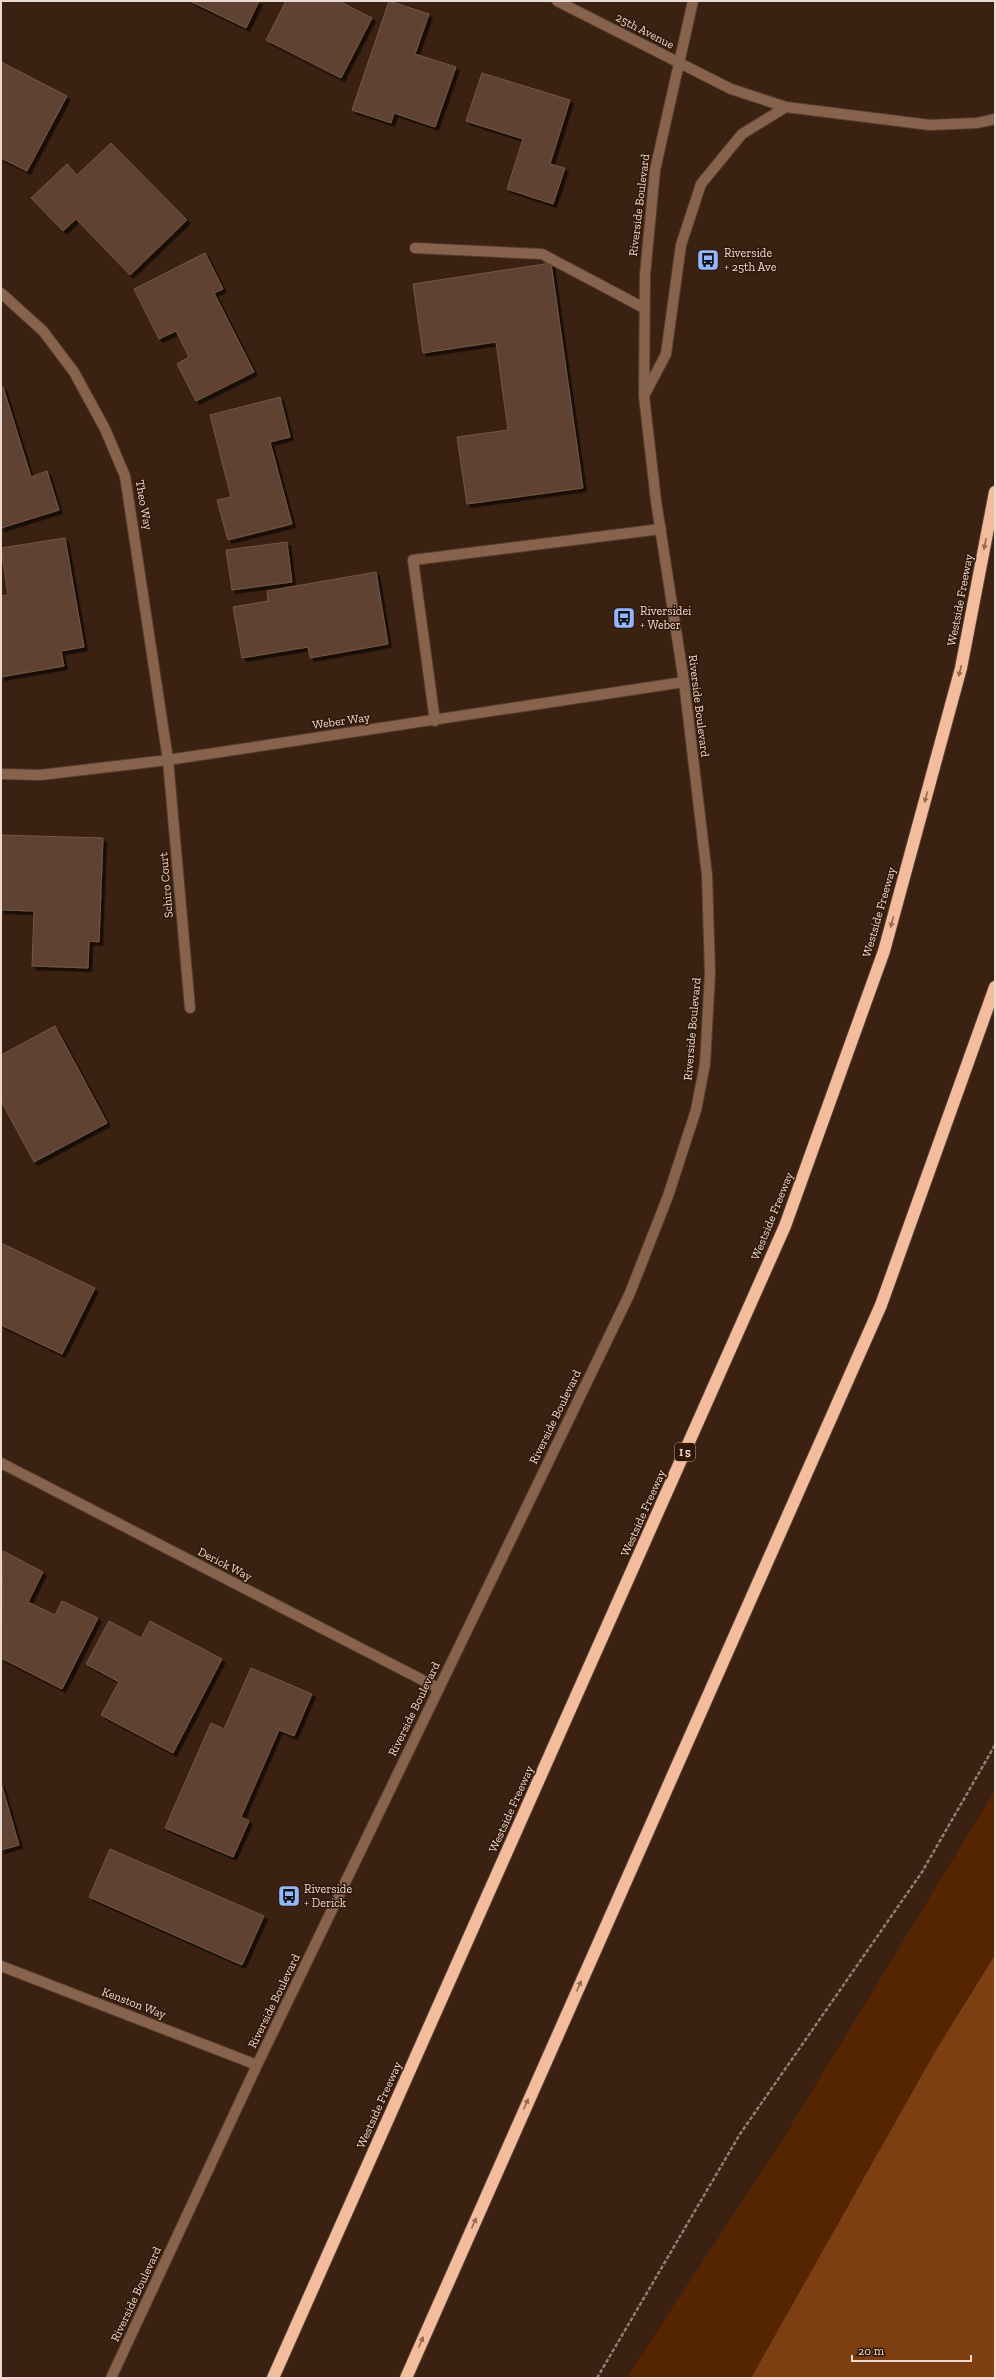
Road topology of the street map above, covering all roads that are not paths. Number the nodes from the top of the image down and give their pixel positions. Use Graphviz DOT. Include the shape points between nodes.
graph roads {
  1 [pos="557,1"];
  2 [pos="693,1"];
  3 [pos="678,63"];
  4 [pos="786,107"];
  5 [pos="995,119"];
  6 [pos="415,248"];
  7 [pos="1,293"];
  8 [pos="644,308"];
  9 [pos="644,396"];
  10 [pos="995,492"];
  11 [pos="661,529"];
  12 [pos="684,682"];
  13 [pos="435,721"];
  14 [pos="168,760"];
  15 [pos="1,774"];
  16 [pos="995,987"];
  17 [pos="190,1008"];
  18 [pos="1,1463"];
  19 [pos="438,1688"];
  20 [pos="1,1966"];
  21 [pos="258,2065"];
  22 [pos="111,2378"];
  23 [pos="273,2378"];
  24 [pos="406,2378"];
  1 -- 3 [label="street, 25th Avenue"];
  2 -- 3 [label="street, Riverside Boulevard"];
  3 -- 4 [label="street" via="731,89"];
  3 -- 8 [label="street, Riverside Boulevard" via="654,170"];
  4 -- 5 [label="street" via="930,125 977,123"];
  4 -- 9 [label="street" via="742,134 701,184 681,245 666,354"];
  6 -- 8 [label="street" via="542,254"];
  7 -- 14 [label="street, Theo Way" via="43,330 74,372 105,429 125,476"];
  8 -- 9 [label="street, Riverside Boulevard"];
  9 -- 11 [label="street, Riverside Boulevard"];
  10 -- 23 [label="highway, Westside Freeway / I 5, one-way" via="961,668 884,951 785,1226"];
  11 -- 12 [label="street, Riverside Boulevard"];
  11 -- 13 [label="street" via="413,560"];
  12 -- 13 [label="street, Weber Way"];
  12 -- 19 [label="street, Riverside Boulevard" via="707,875 710,925 705,1064 696,1110 668,1196 630,1292"];
  13 -- 14 [label="street, Weber Way"];
  14 -- 15 [label="street, Weber Way" via="40,775"];
  14 -- 17 [label="street, Schiro Court"];
  24 -- 16 [label="highway, one-way" via="882,1305"];
  18 -- 19 [label="street, Derick Way"];
  19 -- 21 [label="street, Riverside Boulevard"];
  20 -- 21 [label="street, Kenston Way"];
  21 -- 22 [label="street, Riverside Boulevard"];
}
